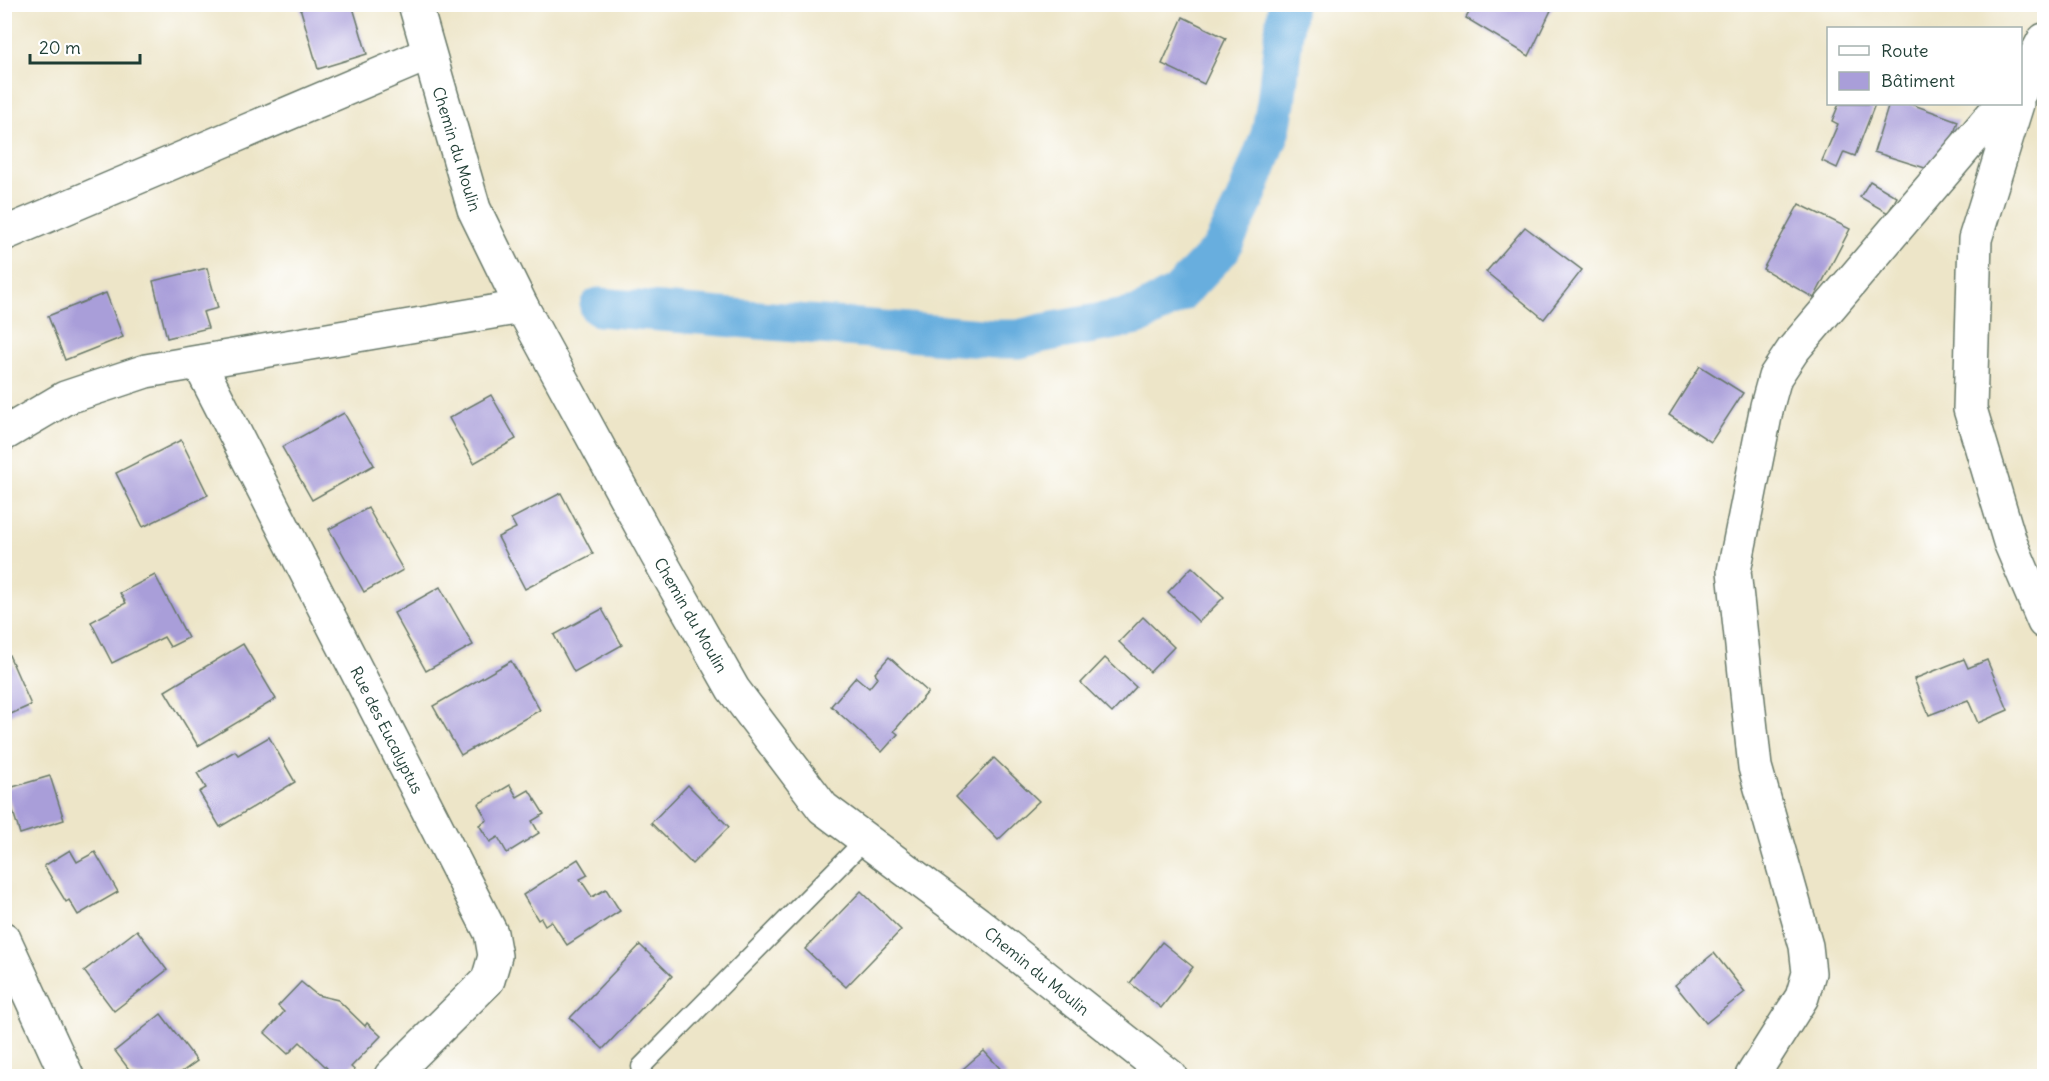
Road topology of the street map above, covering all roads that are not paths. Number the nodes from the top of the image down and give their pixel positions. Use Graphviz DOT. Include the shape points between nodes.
graph roads {
  1 [pos="415,4"];
  2 [pos="2044,40"];
  3 [pos="428,54"];
  4 [pos="2022,86"];
  5 [pos="2001,105"];
  6 [pos="2016,105"];
  7 [pos="4,234"];
  8 [pos="522,307"];
  9 [pos="199,363"];
  10 [pos="4,434"];
  11 [pos="2044,622"];
  12 [pos="865,840"];
  13 [pos="4,939"];
  14 [pos="641,1067"];
  15 [pos="67,1077"];
  16 [pos="392,1077"];
  17 [pos="1170,1077"];
  18 [pos="1752,1077"];
  1 -- 3 [label="street, Chemin du Moulin"];
  2 -- 4 [label="street"];
  3 -- 7 [label="street"];
  3 -- 8 [label="street, Chemin du Moulin" via="474,209"];
  5 -- 18 [label="street" via="1793,350 1775,377 1767,406 1734,571 1755,767 1806,946 1809,973 1802,997"];
  6 -- 11 [label="street" via="1975,239 1970,409 2010,542"];
  8 -- 9 [label="street"];
  8 -- 12 [label="street, Chemin du Moulin" via="733,689 823,808"];
  9 -- 10 [label="street" via="147,371 65,398"];
  9 -- 16 [label="street, Rue des Eucalyptus" via="491,933 495,956 488,980"];
  12 -- 14 [label="lane"];
  12 -- 17 [label="street, Chemin du Moulin"];
  13 -- 15 [label="street"];
}
